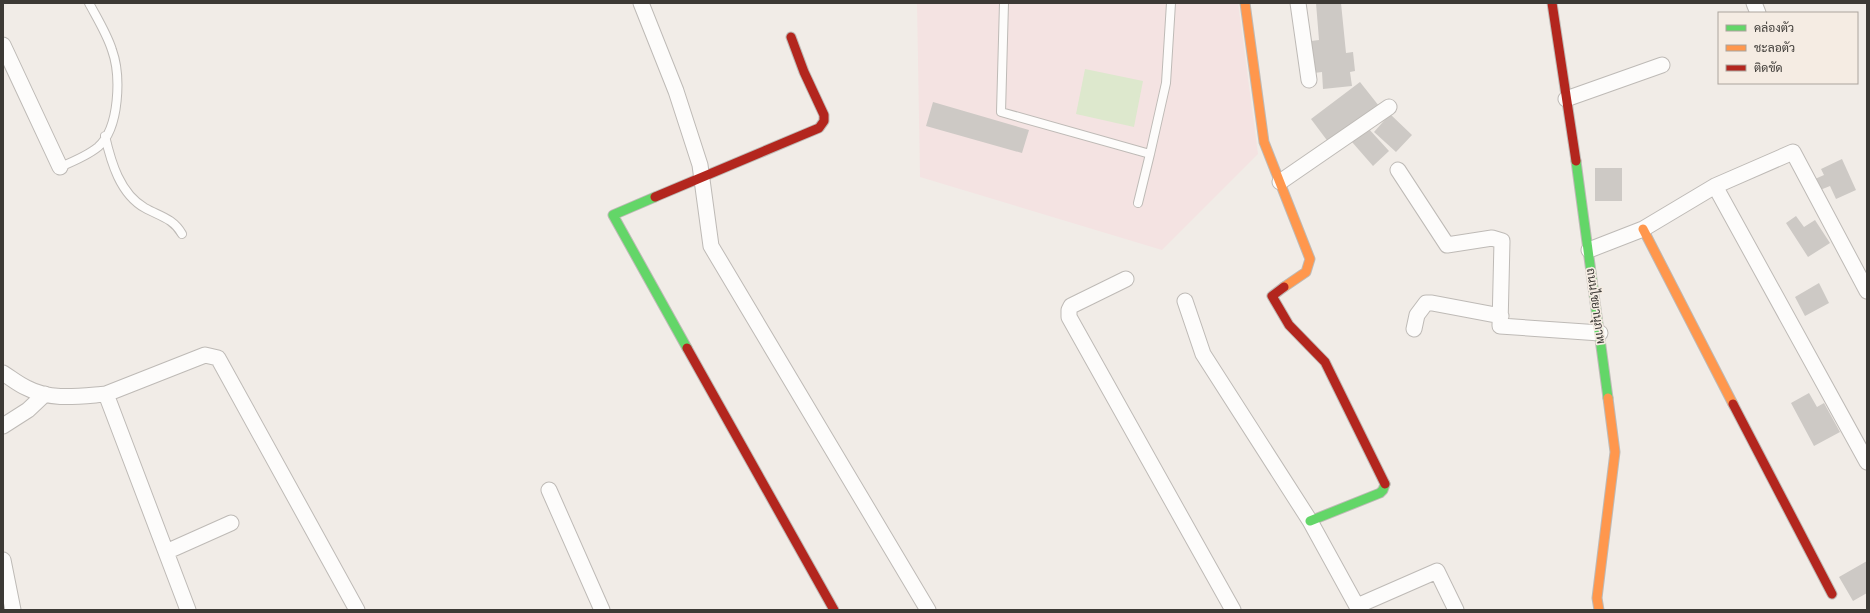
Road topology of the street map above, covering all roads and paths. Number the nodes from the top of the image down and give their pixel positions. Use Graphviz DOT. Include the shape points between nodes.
graph roads {
  1 [pos="89,3"];
  2 [pos="641,3"];
  3 [pos="1004,3"];
  4 [pos="1171,3"];
  5 [pos="1245,3"];
  6 [pos="1298,3"];
  7 [pos="1552,3"];
  8 [pos="791,37"];
  9 [pos="3,45"];
  10 [pos="1662,65"];
  11 [pos="1309,80"];
  12 [pos="1566,99"];
  13 [pos="1389,107"];
  14 [pos="106,136"];
  15 [pos="1150,154"];
  16 [pos="60,168"];
  17 [pos="1398,170"];
  18 [pos="702,176"];
  19 [pos="1280,182"];
  20 [pos="1715,186"];
  21 [pos="1138,203"];
  22 [pos="1642,229"];
  23 [pos="182,234"];
  24 [pos="1589,250"];
  25 [pos="1126,279"];
  26 [pos="1867,291"];
  27 [pos="1185,301"];
  28 [pos="1500,316"];
  29 [pos="1414,329"];
  30 [pos="1600,333"];
  31 [pos="3,373"];
  32 [pos="46,394"];
  33 [pos="106,394"];
  34 [pos="3,426"];
  35 [pos="1867,462"];
  36 [pos="549,490"];
  37 [pos="1310,521"];
  38 [pos="231,523"];
  39 [pos="166,552"];
  40 [pos="3,560"];
  41 [pos="1832,594"];
  42 [pos="1358,608"];
  43 [pos="14,610"];
  44 [pos="188,610"];
  45 [pos="357,610"];
  46 [pos="602,610"];
  47 [pos="834,610"];
  48 [pos="928,610"];
  49 [pos="1233,610"];
  50 [pos="1456,610"];
  51 [pos="1599,610"];
  1 -- 14 [label="lane" via="112,50 117,74 116,106"];
  2 -- 18 [label="street" via="676,91"];
  3 -- 15 [label="lane" via="1001,112"];
  4 -- 15 [label="lane" via="1166,83"];
  5 -- 19 [label="street" via="1264,142"];
  6 -- 11 [label="street"];
  7 -- 12 [label="street, ถนนไชยานุภาพ"];
  8 -- 18 [label="street" via="824,115 822,125"];
  9 -- 16 [label="street"];
  10 -- 12 [label="street"];
  12 -- 24 [label="street, ถนนไชยานุภาพ"];
  13 -- 19 [label="street"];
  14 -- 16 [label="lane" via="98,146"];
  14 -- 23 [label="lane" via="111,160 125,189 143,207 173,222"];
  15 -- 21 [label="lane"];
  17 -- 28 [label="street" via="1447,245 1492,238 1502,241"];
  18 -- 47 [label="street" via="613,215"];
  18 -- 48 [label="street" via="711,246"];
  19 -- 37 [label="street" via="1310,259 1306,272 1272,296 1289,325 1325,362 1385,482 1380,493"];
  20 -- 22 [label="street"];
  20 -- 26 [label="street" via="1793,152"];
  20 -- 35 [label="street"];
  22 -- 24 [label="street"];
  22 -- 41 [label="street"];
  24 -- 30 [label="street, ถนนไชยานุภาพ"];
  25 -- 49 [label="street" via="1071,306 1069,317"];
  27 -- 37 [label="street" via="1203,354"];
  28 -- 29 [label="street" via="1426,303 1417,315"];
  28 -- 30 [label="street" via="1500,326"];
  30 -- 51 [label="street, ถนนไชยานุภาพ" via="1615,452 1597,598"];
  31 -- 32 [label="street" via="27,388"];
  32 -- 33 [label="street" via="66,398"];
  32 -- 34 [label="street" via="28,410"];
  33 -- 39 [label="street"];
  33 -- 45 [label="street" via="205,355 218,358"];
  36 -- 46 [label="street"];
  37 -- 42 [label="street"];
  38 -- 39 [label="street"];
  39 -- 44 [label="street"];
  40 -- 43 [label="street"];
  42 -- 50 [label="street" via="1437,571"];
}
